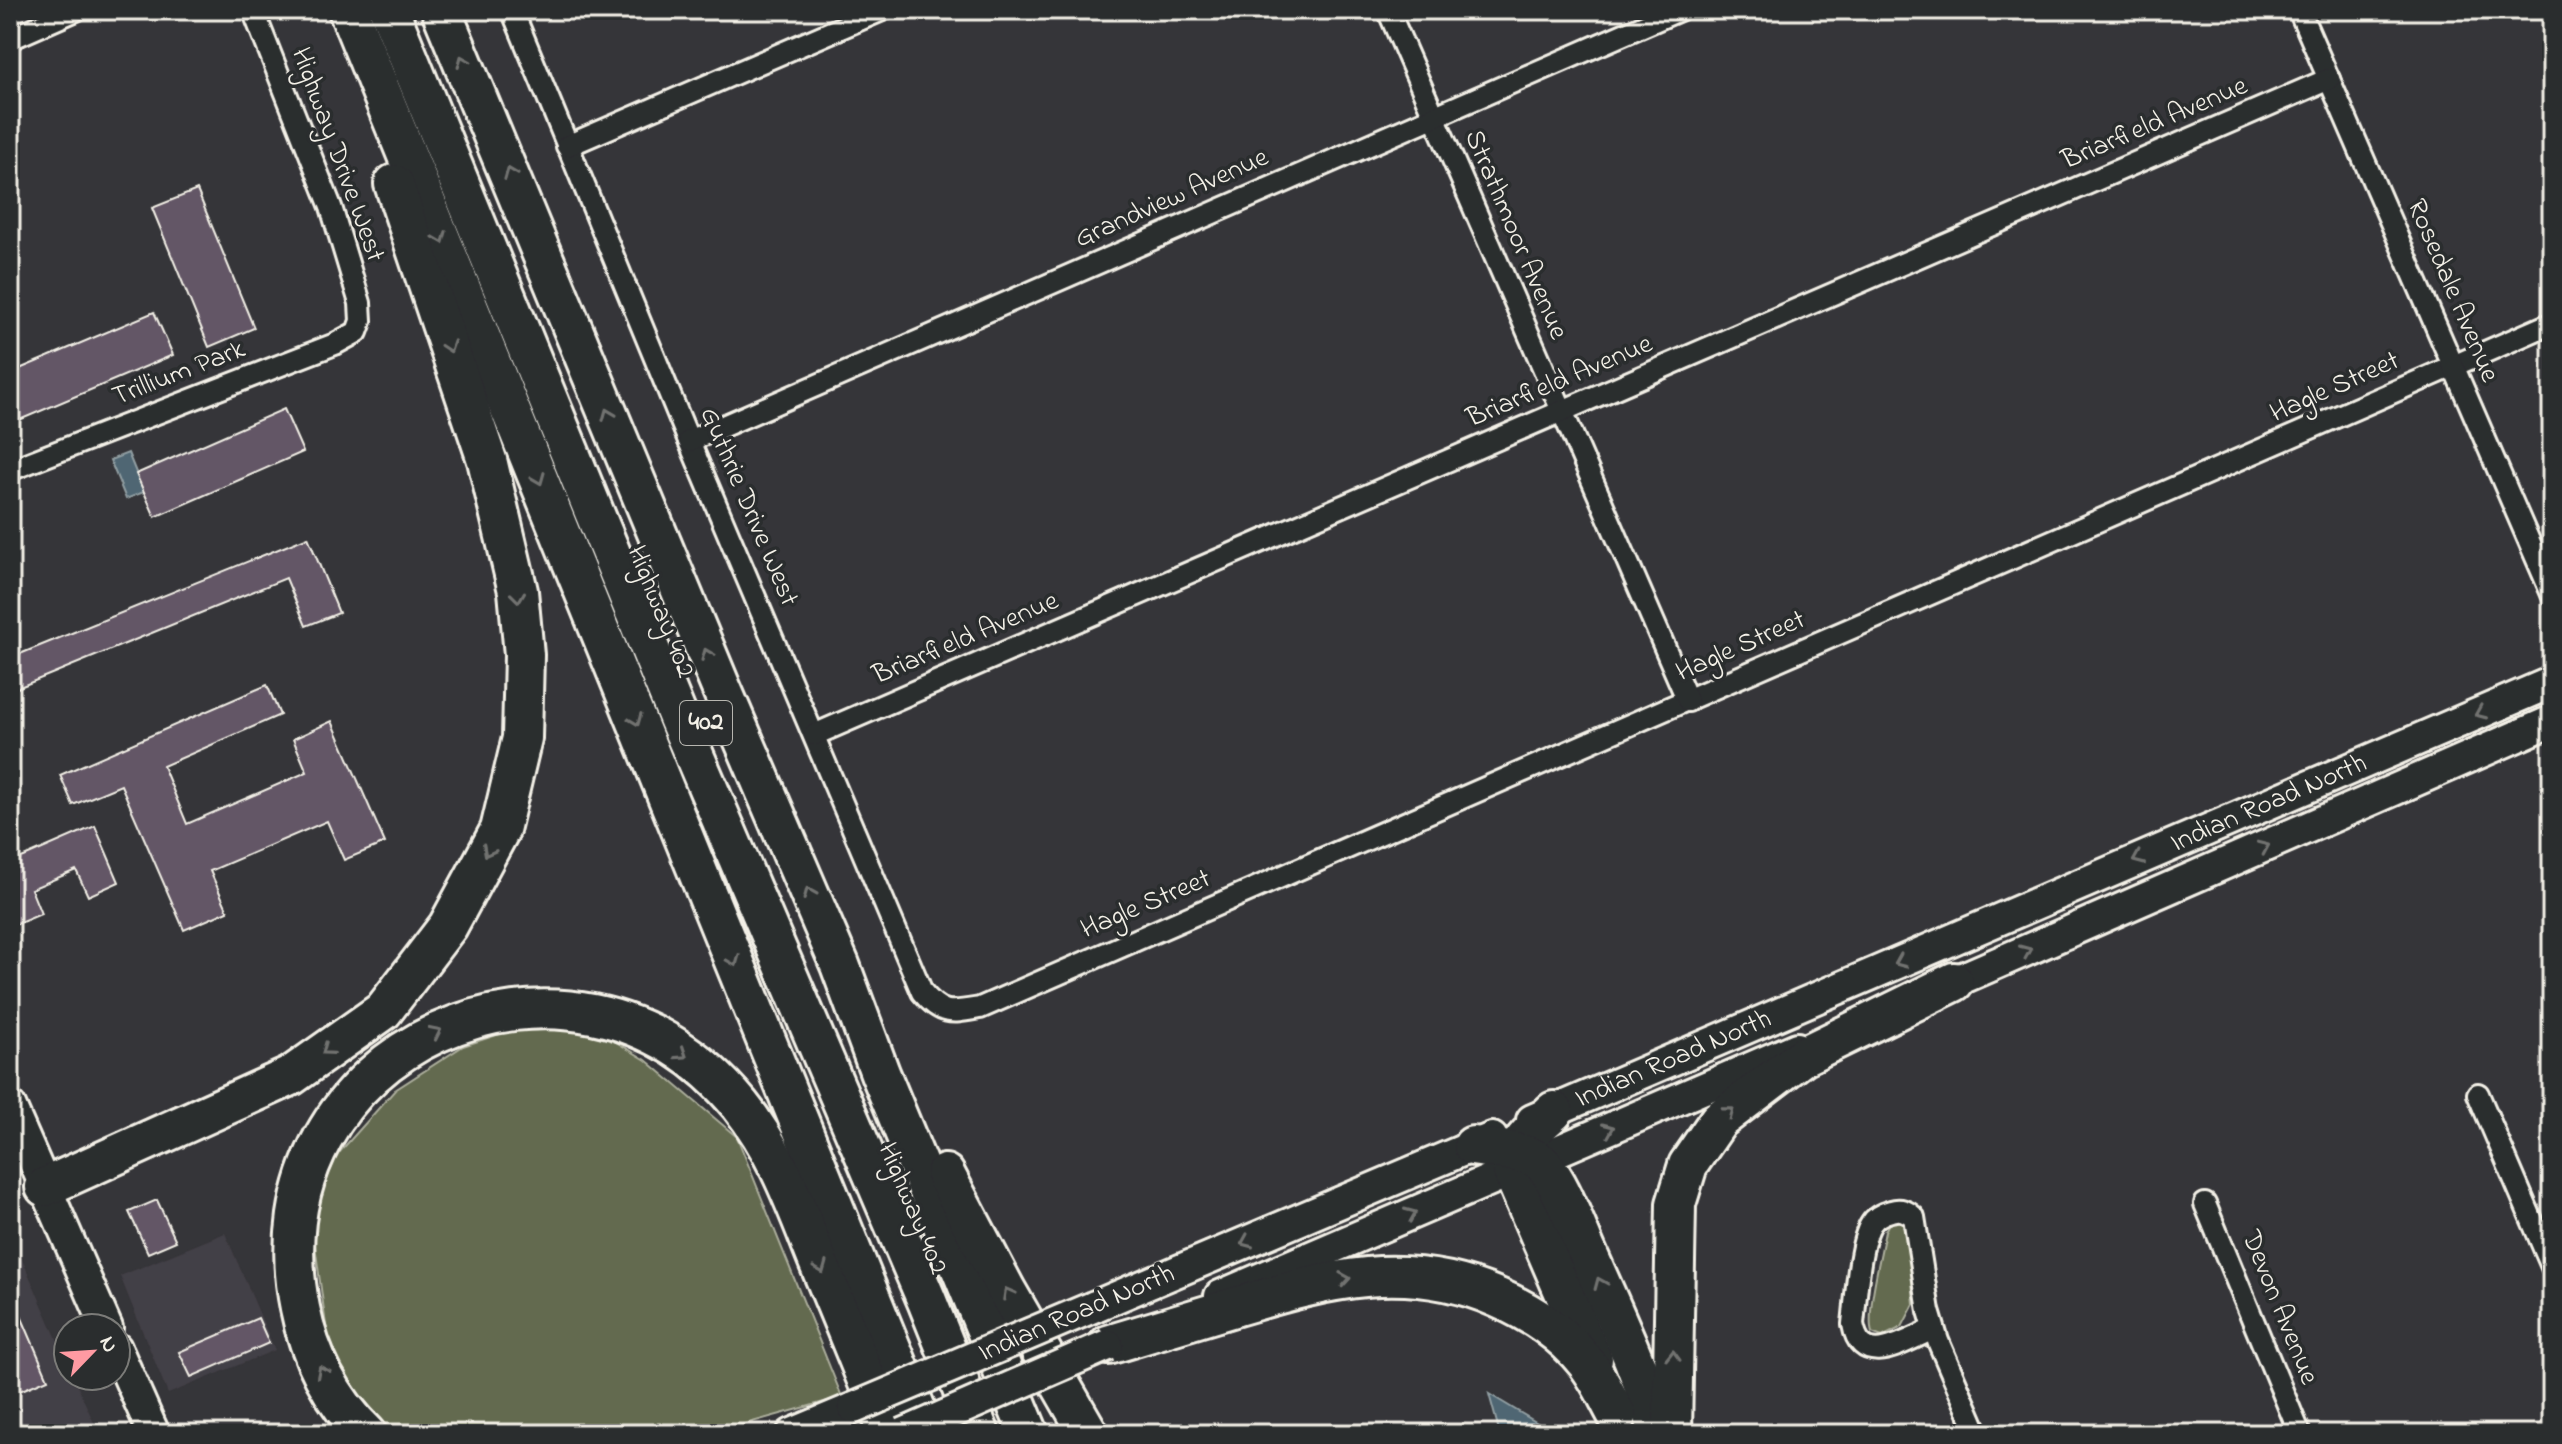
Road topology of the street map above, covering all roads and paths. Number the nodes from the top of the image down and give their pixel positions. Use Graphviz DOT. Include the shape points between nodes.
graph roads {
  1 [pos="76,10"];
  2 [pos="253,10"];
  3 [pos="328,10"];
  4 [pos="348,10"];
  5 [pos="389,10"];
  6 [pos="413,10"];
  7 [pos="441,10"];
  8 [pos="512,10"];
  9 [pos="880,10"];
  10 [pos="1388,10"];
  11 [pos="1679,10"];
  12 [pos="2299,10"];
  13 [pos="10,39"];
  14 [pos="2329,79"];
  15 [pos="1434,115"];
  16 [pos="567,146"];
  17 [pos="361,321"];
  18 [pos="2552,323"];
  19 [pos="2454,366"];
  20 [pos="1561,412"];
  21 [pos="689,441"];
  22 [pos="10,470"];
  23 [pos="2552,594"];
  24 [pos="2552,682"];
  25 [pos="1688,701"];
  26 [pos="2552,721"];
  27 [pos="814,735"];
  28 [pos="840,965"];
  29 [pos="1954,982"];
  30 [pos="949,1013"];
  31 [pos="2478,1094"];
  32 [pos="10,1106"];
  33 [pos="1554,1111"];
  34 [pos="1473,1146"];
  35 [pos="1522,1161"];
  36 [pos="45,1187"];
  37 [pos="2205,1204"];
  38 [pos="2552,1267"];
  39 [pos="100,1312"];
  40 [pos="1934,1329"];
  41 [pos="1108,1345"];
  42 [pos="132,1384"];
  43 [pos="1621,1424"];
  44 [pos="154,1434"];
  45 [pos="367,1434"];
  46 [pos="792,1434"];
  47 [pos="889,1434"];
  48 [pos="903,1434"];
  49 [pos="926,1434"];
  50 [pos="980,1434"];
  51 [pos="1003,1434"];
  52 [pos="1029,1434"];
  53 [pos="1089,1434"];
  54 [pos="1659,1434"];
  55 [pos="1672,1434"];
  56 [pos="1978,1434"];
  57 [pos="2300,1434"];
  1 -- 13 [label="street"];
  2 -- 17 [label="street, Highway Drive West" via="331,207"];
  3 -- 36 [label="highway, one-way" via="392,177 504,524 524,655 522,738 500,830 448,926 383,1011 291,1076"];
  4 -- 49 [label="highway, 402, one-way"];
  5 -- 50 [label="highway" via="679,720"];
  6 -- 51 [label="highway, Highway 402 / 402"];
  28 -- 7 [label="highway, one-way"];
  8 -- 16 [label="street, Guthrie Drive West"];
  9 -- 16 [label="street"];
  10 -- 15 [label="street, Strathmoor Avenue"];
  11 -- 15 [label="street, Grandview Avenue"];
  12 -- 14 [label="street, Rosedale Avenue"];
  14 -- 19 [label="street, Rosedale Avenue"];
  14 -- 20 [label="street, Briarfield Avenue"];
  15 -- 20 [label="street, Strathmoor Avenue"];
  15 -- 21 [label="street, Grandview Avenue"];
  16 -- 21 [label="street, Guthrie Drive West"];
  17 -- 22 [label="street, Trillium Park" via="357,332 335,344"];
  18 -- 19 [label="street, Hagle Street"];
  19 -- 23 [label="street, Rosedale Avenue"];
  19 -- 25 [label="street, Hagle Street"];
  20 -- 25 [label="street, Strathmoor Avenue"];
  20 -- 27 [label="street, Briarfield Avenue"];
  21 -- 27 [label="street, Guthrie Drive West"];
  24 -- 33 [label="main road, Indian Road North, one-way"];
  25 -- 30 [label="street, Hagle Street" via="980,1008"];
  29 -- 26 [label="main road, Indian Road North, one-way"];
  27 -- 30 [label="street, Guthrie Drive West" via="922,992"];
  28 -- 52 [label="highway"];
  53 -- 28 [label="highway, one-way" via="960,1204"];
  35 -- 29 [label="main road, Indian Road North, one-way"];
  55 -- 29 [label="highway, one-way" via="1676,1204 1688,1165 1719,1120 1803,1056"];
  31 -- 38 [label="street"];
  32 -- 36 [label="main road"];
  33 -- 34 [label="main road, Indian Road North"];
  33 -- 35 [label="highway" via="1524,1140"];
  34 -- 35 [label="highway"];
  34 -- 46 [label="main road, Indian Road North, one-way, bridge"];
  41 -- 35 [label="main road, Indian Road North, one-way"];
  35 -- 43 [label="highway"];
  54 -- 35 [label="highway, one-way" via="1641,1379 1556,1185"];
  36 -- 39 [label="main road"];
  37 -- 57 [label="street, Devon Avenue"];
  40 -- 40 [label="street" via="1873,1351 1855,1336 1865,1235 1883,1213 1895,1209 1914,1217"];
  40 -- 56 [label="street"];
  41 -- 43 [label="highway, one-way" via="1297,1288 1389,1274 1423,1276 1481,1290 1545,1324 1586,1362"];
  41 -- 48 [label="main road, Indian Road North, bridge"];
  42 -- 44 [label="main road"];
  45 -- 47 [label="highway, one-way" via="317,1365 295,1284 296,1213 318,1148 356,1091 414,1043 469,1019 558,1009 646,1031 692,1060 739,1104 787,1182"];
}
